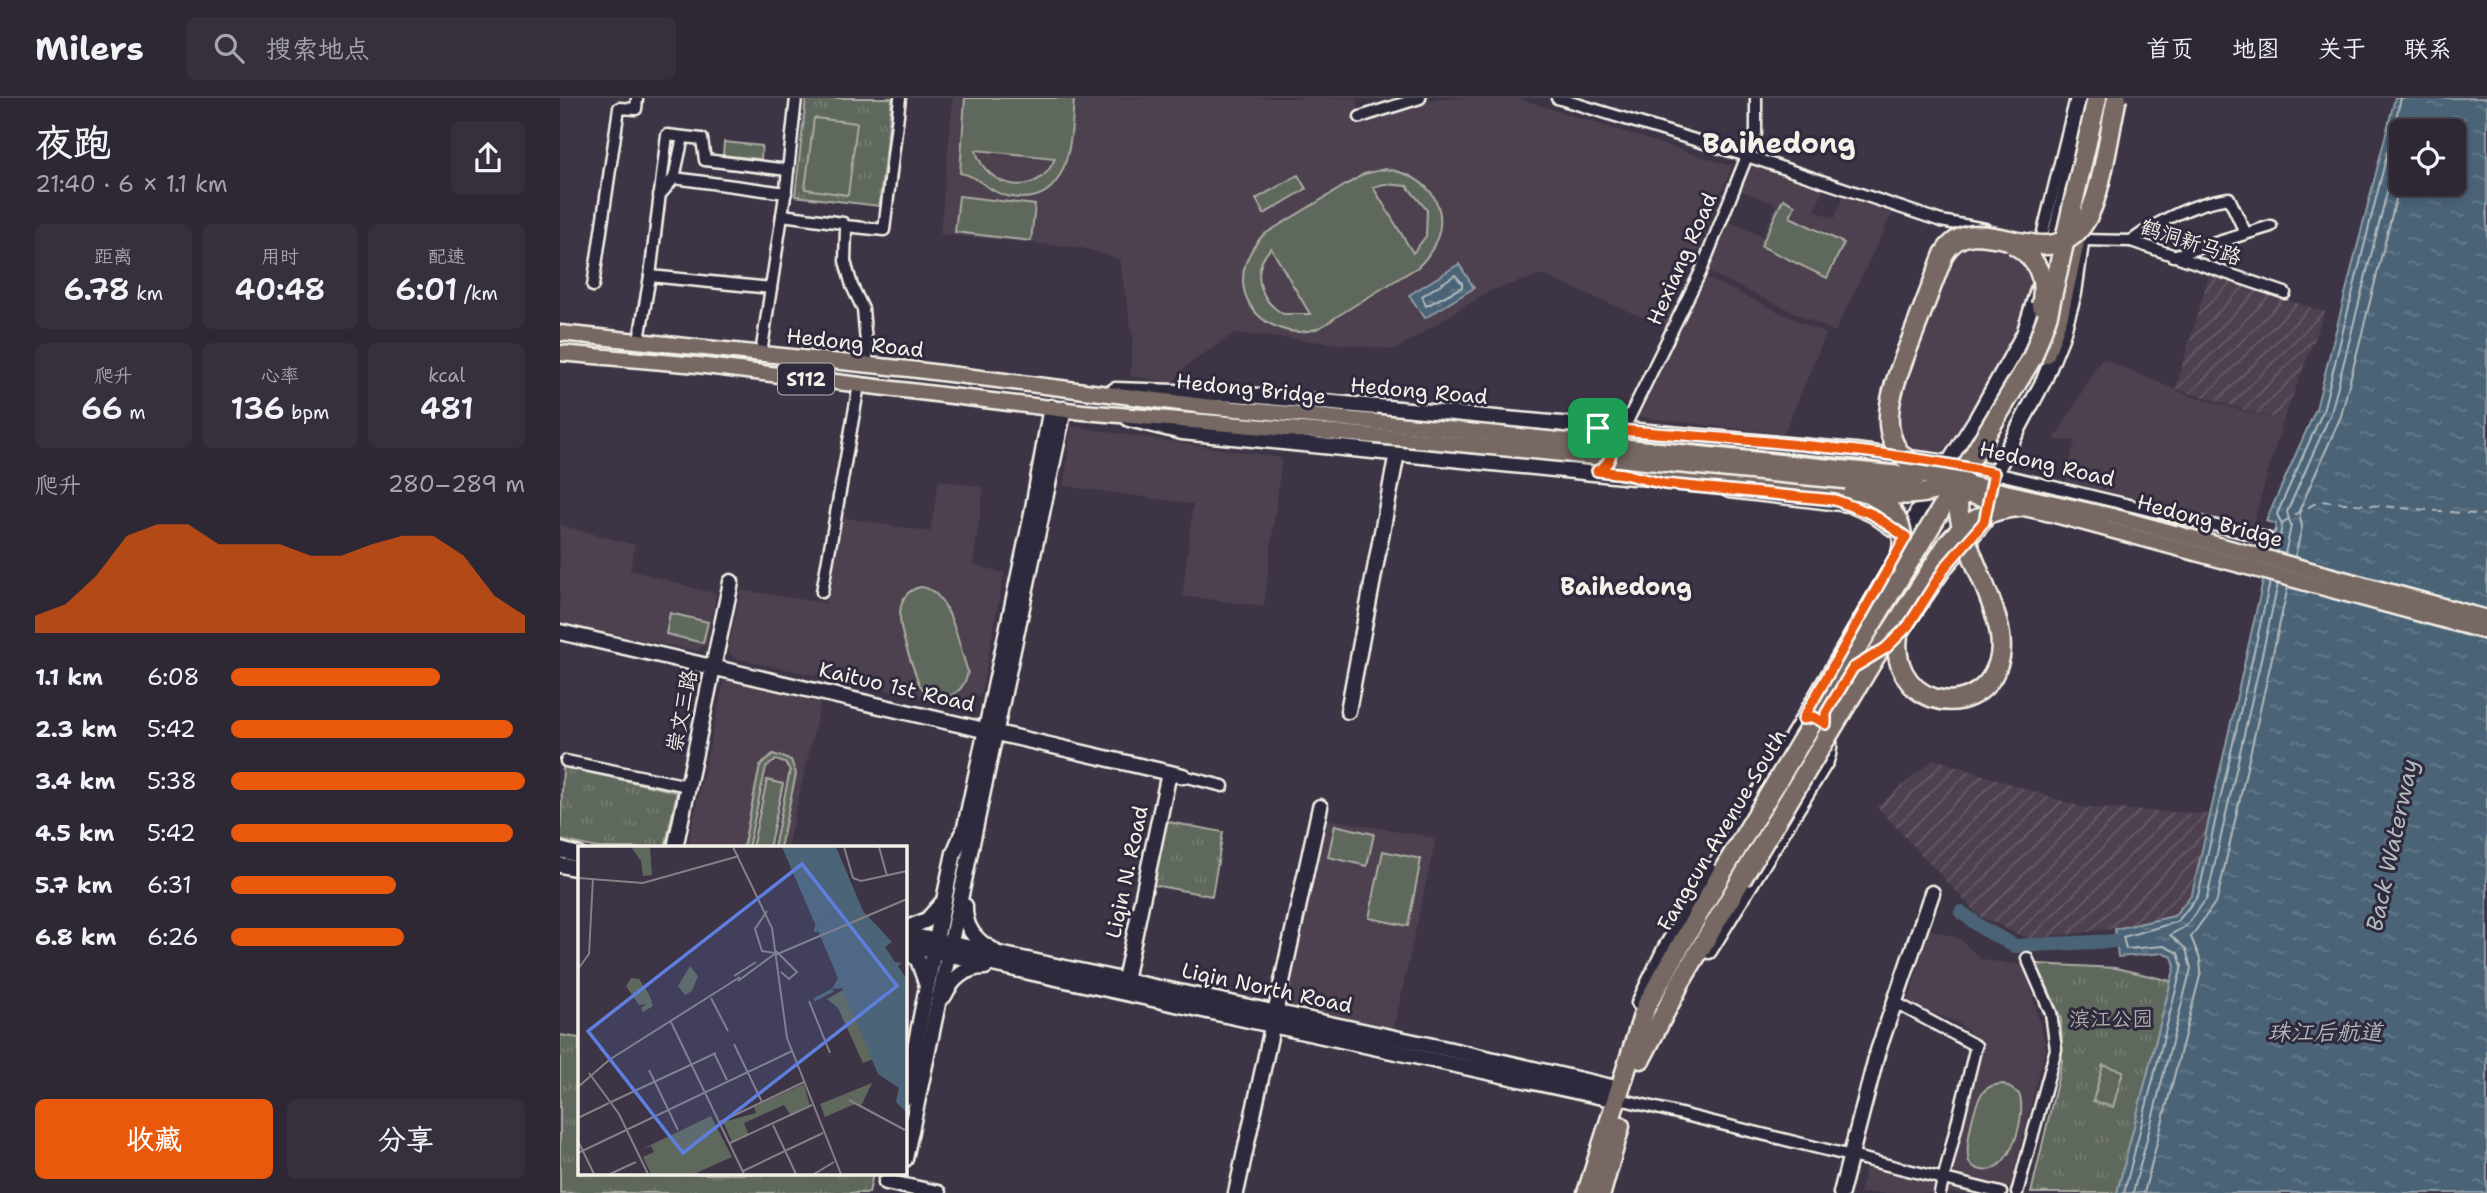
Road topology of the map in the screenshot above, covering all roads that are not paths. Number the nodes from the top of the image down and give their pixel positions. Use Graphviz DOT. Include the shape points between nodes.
graph roads {
  1 [pos="637,98"];
  2 [pos="796,98"];
  3 [pos="900,98"];
  4 [pos="1420,98"];
  5 [pos="1557,98"];
  6 [pos="1756,98"];
  7 [pos="2076,98"];
  8 [pos="2086,98"];
  9 [pos="2097,98"];
  10 [pos="2107,98"];
  11 [pos="2117,98"];
  12 [pos="1360,117"];
  13 [pos="683,137"];
  14 [pos="1747,156"];
  15 [pos="788,170"];
  16 [pos="674,178"];
  17 [pos="786,193"];
  18 [pos="659,196"];
  19 [pos="782,215"];
  20 [pos="2081,215"];
  21 [pos="845,226"];
  22 [pos="2271,226"];
  23 [pos="2245,232"];
  24 [pos="1990,236"];
  25 [pos="2041,240"];
  26 [pos="2082,240"];
  27 [pos="2131,242"];
  28 [pos="2173,256"];
  29 [pos="650,276"];
  30 [pos="593,286"];
  31 [pos="771,288"];
  32 [pos="2285,293"];
  33 [pos="2036,299"];
  34 [pos="560,333"];
  35 [pos="639,340"];
  36 [pos="560,352"];
  37 [pos="761,354"];
  38 [pos="867,365"];
  39 [pos="859,385"];
  40 [pos="1083,390"];
  41 [pos="1058,408"];
  42 [pos="1111,414"];
  43 [pos="1598,428"];
  44 [pos="1376,429"];
  45 [pos="1623,430"];
  46 [pos="1993,448"];
  47 [pos="1397,453"];
  48 [pos="1968,468"];
  49 [pos="1597,471"];
  50 [pos="1950,471"];
  51 [pos="1994,473"];
  52 [pos="1624,474"];
  53 [pos="1854,491"];
  54 [pos="2020,507"];
  55 [pos="1943,508"];
  56 [pos="1906,537"];
  57 [pos="2267,538"];
  58 [pos="1946,566"];
  59 [pos="731,582"];
  60 [pos="822,592"];
  61 [pos="1903,613"];
  62 [pos="2487,618"];
  63 [pos="560,632"];
  64 [pos="2487,632"];
  65 [pos="712,666"];
  66 [pos="1348,711"];
  67 [pos="1826,724"];
  68 [pos="1805,726"];
  69 [pos="989,732"];
  70 [pos="566,761"];
  71 [pos="1176,775"];
  72 [pos="688,786"];
  73 [pos="1223,786"];
  74 [pos="1320,807"];
  75 [pos="675,846"];
  76 [pos="560,850"];
  77 [pos="954,853"];
  78 [pos="578,855"];
  79 [pos="969,859"];
  80 [pos="560,865"];
  81 [pos="578,869"];
  82 [pos="1732,876"];
  83 [pos="1933,893"];
  84 [pos="944,900"];
  85 [pos="906,930"];
  86 [pos="906,932"];
  87 [pos="906,946"];
  88 [pos="934,946"];
  89 [pos="906,947"];
  90 [pos="951,950"];
  91 [pos="2027,958"];
  92 [pos="1007,963"];
  93 [pos="1125,979"];
  94 [pos="928,991"];
  95 [pos="1896,1003"];
  96 [pos="938,1010"];
  97 [pos="1274,1018"];
  98 [pos="1641,1059"];
  99 [pos="1622,1091"];
  100 [pos="906,1093"];
  101 [pos="906,1154"];
  102 [pos="1850,1156"];
  103 [pos="1944,1178"];
  104 [pos="893,1183"];
  105 [pos="938,1193"];
  106 [pos="1236,1193"];
  107 [pos="1587,1193"];
  108 [pos="1601,1193"];
  109 [pos="1840,1193"];
  110 [pos="1940,1193"];
  111 [pos="2001,1193"];
  112 [pos="2017,1193"];
  1 -- 30 [label="street" via="636,109 619,108"];
  2 -- 15 [label="street"];
  3 -- 21 [label="street" via="884,230"];
  4 -- 12 [label="street"];
  5 -- 14 [label="street"];
  6 -- 14 [label="street, Hexiang Road" via="1756,134"];
  7 -- 25 [label="street"];
  8 -- 33 [label="street, Fangcun Avenue South"];
  9 -- 48 [label="highway, bridge" via="2045,326 2026,370"];
  10 -- 20 [label="highway"];
  11 -- 24 [label="highway, bridge" via="2094,201 2079,229 2048,246"];
  13 -- 15 [label="street" via="702,139 705,160"];
  13 -- 16 [label="street"];
  13 -- 18 [label="street" via="667,135"];
  14 -- 25 [label="street" via="1941,221"];
  14 -- 45 [label="street, Hexiang Road" via="1701,271"];
  15 -- 17 [label="street"];
  16 -- 17 [label="street"];
  16 -- 18 [label="street"];
  17 -- 19 [label="street"];
  18 -- 29 [label="street"];
  19 -- 21 [label="street"];
  19 -- 31 [label="street"];
  20 -- 26 [label="street, Fangcun Avenue South"];
  20 -- 46 [label="highway" via="2059,314 2045,354"];
  21 -- 38 [label="street" via="845,261 863,309"];
  22 -- 23 [label="street"];
  23 -- 27 [label="street" via="2229,198 2209,201 2150,228"];
  23 -- 28 [label="street"];
  24 -- 50 [label="highway, bridge" via="1967,236 1947,248 1888,405 1890,430 1902,455 1922,470"];
  24 -- 55 [label="highway, bridge" via="2018,247 2032,259 2042,279 2043,298 2024,354 1964,460"];
  25 -- 33 [label="street"];
  26 -- 27 [label="street, 鹤洞新马路"];
  26 -- 51 [label="street, Fangcun Avenue South" via="2074,293 2056,354"];
  27 -- 28 [label="street, 鹤洞新马路"];
  28 -- 32 [label="street, 鹤洞新马路"];
  29 -- 31 [label="street"];
  29 -- 35 [label="street"];
  31 -- 37 [label="street"];
  33 -- 50 [label="street, Fangcun Avenue South" via="2009,362"];
  34 -- 35 [label="main road, Hedong Road / S112"];
  35 -- 37 [label="main road, Hedong Road / S112"];
  36 -- 39 [label="main road, Hedong Road / S112"];
  37 -- 38 [label="main road, Hedong Road / S112"];
  38 -- 40 [label="main road, Hedong Road / S112"];
  39 -- 41 [label="main road, Hedong Road / S112"];
  39 -- 60 [label="street"];
  40 -- 43 [label="street, Hedong Road" via="1236,394"];
  40 -- 44 [label="main road, Hedong Bridge"];
  41 -- 42 [label="main road, Hedong Road / S112"];
  41 -- 69 [label="street"];
  42 -- 44 [label="main road, Hedong Bridge"];
  42 -- 47 [label="street, Hedong Road" via="1182,432"];
  43 -- 45 [label="street, Hedong Road"];
  43 -- 49 [label="street" via="1607,436 1612,452 1608,463"];
  44 -- 50 [label="main road, Hedong Bridge, bridge"];
  44 -- 54 [label="main road, Hedong Bridge, bridge" via="1864,481"];
  45 -- 50 [label="street, Hedong Road"];
  46 -- 53 [label="highway, bridge" via="1967,476 1941,490 1908,496"];
  46 -- 82 [label="highway, Fangcun Avenue South, bridge"];
  47 -- 49 [label="street, Hedong Road"];
  47 -- 66 [label="street"];
  48 -- 55 [label="highway, bridge"];
  48 -- 61 [label="highway, bridge" via="1958,491 1959,509 2001,641 1999,662 1989,681 1975,693 1955,699 1933,698 1914,689 1897,659"];
  49 -- 52 [label="street, Hedong Road"];
  50 -- 51 [label="street, Hedong Road"];
  50 -- 56 [label="street, Fangcun Avenue South"];
  50 -- 62 [label="main road, Hedong Bridge, bridge"];
  51 -- 57 [label="street, Hedong Road"];
  51 -- 58 [label="street, Fangcun Avenue South" via="1984,522"];
  52 -- 53 [label="highway"];
  52 -- 56 [label="street, Hedong Road" via="1664,484 1835,500 1872,514"];
  53 -- 68 [label="highway, bridge" via="1874,497 1893,512 1903,534 1902,555"];
  54 -- 61 [label="highway, bridge" via="1986,513 1958,533"];
  54 -- 64 [label="main road, Hedong Bridge, bridge"];
  55 -- 68 [label="highway, Fangcun Avenue South, bridge"];
  56 -- 58 [label="street, Hedong Road"];
  56 -- 68 [label="street, Fangcun Avenue South"];
  58 -- 67 [label="street, Fangcun Avenue South" via="1900,635 1853,668 1826,713"];
  59 -- 65 [label="street, 崇文三路"];
  61 -- 82 [label="highway, bridge"];
  63 -- 65 [label="street, Kaituo 1st Road"];
  65 -- 69 [label="street, Kaituo 1st Road"];
  65 -- 72 [label="street, 崇文三路"];
  67 -- 68 [label="street" via="1814,717"];
  67 -- 98 [label="street, Fangcun Avenue South" via="1831,746 1823,767"];
  68 -- 82 [label="highway, Fangcun Avenue South, bridge"];
  68 -- 99 [label="street, Fangcun Avenue South" via="1654,970 1626,1046"];
  69 -- 71 [label="street, Kaituo 1st Road"];
  69 -- 77 [label="street"];
  69 -- 79 [label="street"];
  70 -- 72 [label="street"];
  71 -- 73 [label="street, Kaituo 1st Road"];
  71 -- 93 [label="street, Liqin N. Road"];
  72 -- 75 [label="street, 崇文三路"];
  74 -- 97 [label="street"];
  76 -- 78 [label="street"];
  77 -- 79 [label="street" via="958,862"];
  77 -- 84 [label="street"];
  79 -- 90 [label="street"];
  79 -- 92 [label="street" via="967,925"];
  80 -- 81 [label="street"];
  82 -- 98 [label="highway, Fangcun Avenue South" via="1660,999"];
  82 -- 99 [label="highway, Fangcun Avenue South" via="1651,996"];
  83 -- 95 [label="street"];
  84 -- 85 [label="street" via="927,920"];
  84 -- 88 [label="street"];
  86 -- 88 [label="street, Liqin North Road"];
  87 -- 88 [label="street, Liqin North Road"];
  88 -- 90 [label="street, Liqin North Road"];
  88 -- 94 [label="street"];
  89 -- 94 [label="street" via="918,960"];
  90 -- 92 [label="street, Liqin North Road"];
  90 -- 96 [label="street"];
  91 -- 112 [label="street" via="2051,1013 2056,1049"];
  92 -- 93 [label="street, Liqin North Road"];
  92 -- 96 [label="street" via="959,975"];
  92 -- 97 [label="street, Liqin North Road"];
  93 -- 97 [label="street, Liqin North Road"];
  94 -- 100 [label="street"];
  95 -- 102 [label="street" via="1877,1054"];
  95 -- 103 [label="street" via="1976,1046"];
  96 -- 101 [label="street"];
  97 -- 99 [label="street, Liqin North Road"];
  97 -- 106 [label="street"];
  98 -- 99 [label="highway, Fangcun Avenue South"];
  99 -- 102 [label="street"];
  99 -- 107 [label="highway, Fangcun Avenue South"];
  99 -- 108 [label="highway, Fangcun Avenue South"];
  102 -- 103 [label="street"];
  102 -- 109 [label="street"];
  103 -- 110 [label="street"];
  103 -- 111 [label="street"];
  104 -- 105 [label="street"];
}
